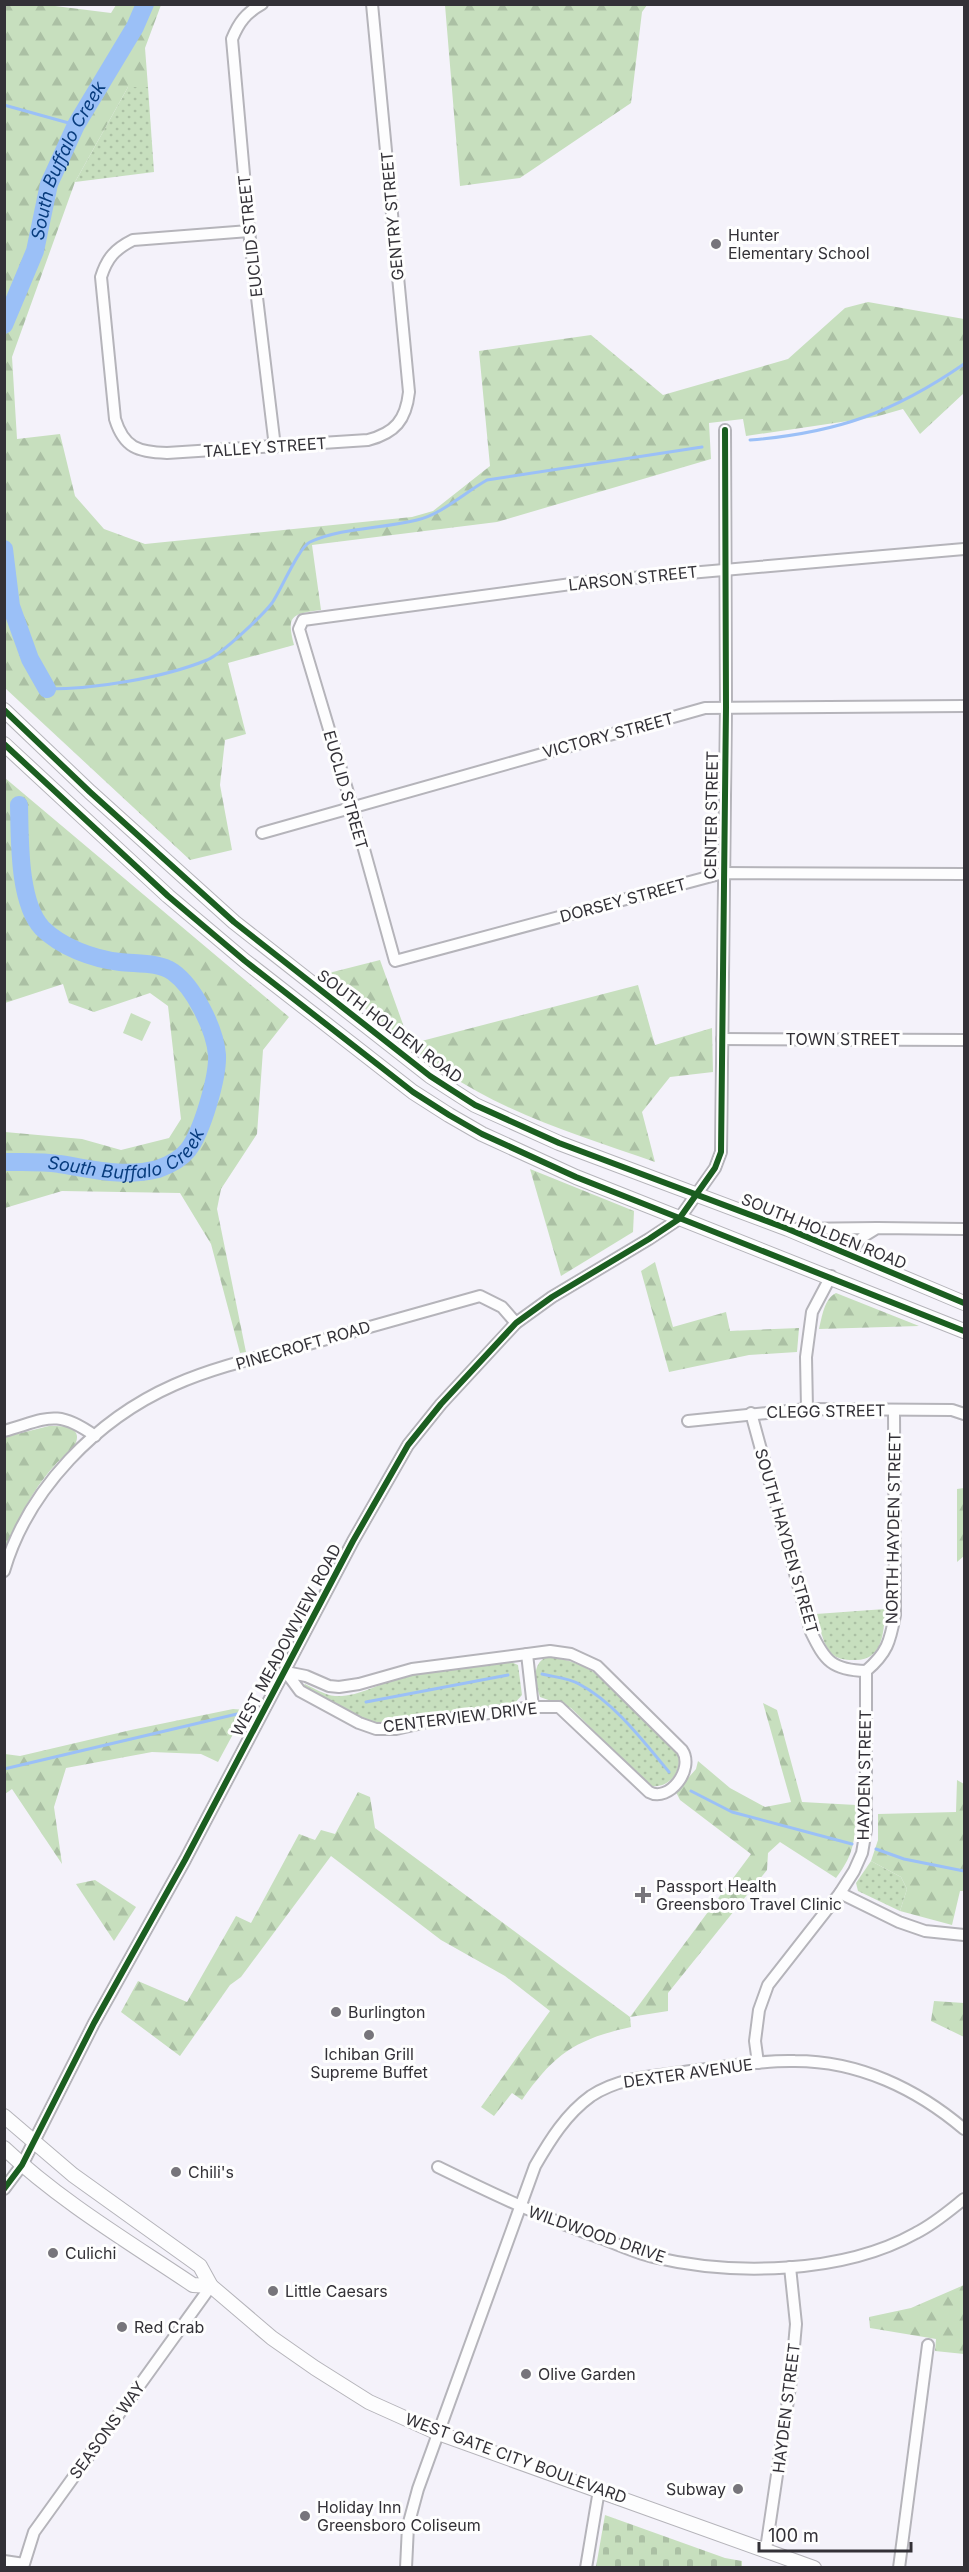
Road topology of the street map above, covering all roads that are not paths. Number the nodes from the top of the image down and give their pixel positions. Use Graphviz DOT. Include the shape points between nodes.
graph roads {
  1 [pos="262,4"];
  2 [pos="372,4"];
  3 [pos="249,231"];
  4 [pos="397,424"];
  5 [pos="725,430"];
  6 [pos="275,447"];
  7 [pos="964,549"];
  8 [pos="726,568"];
  9 [pos="303,620"];
  10 [pos="964,706"];
  11 [pos="726,707"];
  12 [pos="4,710"];
  13 [pos="4,744"];
  14 [pos="352,806"];
  15 [pos="262,833"];
  16 [pos="723,873"];
  17 [pos="964,874"];
  18 [pos="394,961"];
  19 [pos="722,1039"];
  20 [pos="964,1040"];
  21 [pos="698,1195"];
  22 [pos="679,1219"];
  23 [pos="877,1228"];
  24 [pos="788,1229"];
  25 [pos="964,1229"];
  26 [pos="847,1253"];
  27 [pos="831,1276"];
  28 [pos="964,1303"];
  29 [pos="516,1323"];
  30 [pos="964,1331"];
  31 [pos="807,1409"];
  32 [pos="894,1410"];
  33 [pos="751,1413"];
  34 [pos="964,1414"];
  35 [pos="688,1421"];
  36 [pos="4,1431"];
  37 [pos="95,1436"];
  38 [pos="4,1571"];
  39 [pos="527,1654"];
  40 [pos="866,1671"];
  41 [pos="286,1672"];
  42 [pos="533,1707"];
  43 [pos="840,1893"];
  44 [pos="964,1935"];
  45 [pos="758,2063"];
  46 [pos="4,2116"];
  47 [pos="964,2129"];
  48 [pos="34,2142"];
  49 [pos="4,2148"];
  50 [pos="22,2165"];
  51 [pos="438,2167"];
  52 [pos="4,2189"];
  53 [pos="964,2199"];
  54 [pos="520,2207"];
  55 [pos="790,2267"];
  56 [pos="211,2286"];
  57 [pos="928,2345"];
  58 [pos="438,2433"];
  59 [pos="598,2490"];
  60 [pos="766,2549"];
  61 [pos="4,2561"];
  62 [pos="406,2568"];
  63 [pos="586,2568"];
  64 [pos="814,2568"];
  65 [pos="899,2568"];
  1 -- 3 [label="street, EUCLID STREET" via="248,12 232,39"];
  2 -- 4 [label="street, GENTRY STREET" via="409,392 407,410"];
  3 -- 6 [label="street, EUCLID STREET"];
  3 -- 6 [label="street, TALLEY STREET" via="133,240 109,257 101,277 115,419 119,434 146,452"];
  4 -- 6 [label="street, TALLEY STREET" via="385,435 368,440"];
  5 -- 8 [label="street, CENTER STREET"];
  7 -- 8 [label="street, LARSON STREET"];
  8 -- 9 [label="street, LARSON STREET" via="586,582"];
  8 -- 11 [label="street, CENTER STREET"];
  9 -- 14 [label="street, EUCLID STREET" via="299,629"];
  10 -- 11 [label="street, VICTORY STREET"];
  11 -- 14 [label="street, VICTORY STREET" via="705,708"];
  11 -- 16 [label="street, CENTER STREET"];
  12 -- 21 [label="main road, SOUTH HOLDEN ROAD" via="234,922 430,1076 476,1105 520,1126"];
  13 -- 22 [label="main road" via="168,896 413,1092 507,1146"];
  14 -- 15 [label="street, VICTORY STREET"];
  14 -- 18 [label="street, EUCLID STREET"];
  16 -- 17 [label="street, DORSEY STREET"];
  16 -- 18 [label="street, DORSEY STREET"];
  16 -- 19 [label="street, CENTER STREET"];
  19 -- 20 [label="street, TOWN STREET"];
  19 -- 21 [label="street, CENTER STREET" via="721,1152"];
  21 -- 22 [label="street, WEST MEADOWVIEW ROAD"];
  21 -- 24 [label="main road, SOUTH HOLDEN ROAD"];
  22 -- 27 [label="main road"];
  22 -- 29 [label="street, WEST MEADOWVIEW ROAD"];
  23 -- 24 [label="street"];
  23 -- 25 [label="street"];
  23 -- 26 [label="street"];
  24 -- 26 [label="main road, SOUTH HOLDEN ROAD"];
  26 -- 28 [label="main road, SOUTH HOLDEN ROAD"];
  27 -- 30 [label="main road"];
  27 -- 31 [label="street" via="812,1312 806,1357"];
  29 -- 37 [label="street, PINECROFT ROAD" via="502,1307 480,1296 175,1385 142,1402"];
  29 -- 41 [label="street, WEST MEADOWVIEW ROAD" via="408,1445"];
  31 -- 32 [label="street, CLEGG STREET"];
  31 -- 33 [label="street, CLEGG STREET"];
  32 -- 34 [label="street, CLEGG STREET" via="952,1410"];
  32 -- 40 [label="street, NORTH HAYDEN STREET" via="895,1615 890,1643"];
  33 -- 35 [label="street, CLEGG STREET"];
  33 -- 40 [label="street, SOUTH HAYDEN STREET" via="811,1632 822,1655 835,1667"];
  36 -- 37 [label="street" via="60,1417"];
  37 -- 38 [label="street" via="52,1480 17,1537"];
  39 -- 41 [label="street, CENTERVIEW DRIVE" via="412,1669 339,1687"];
  39 -- 42 [label="street"];
  39 -- 42 [label="street, CENTERVIEW DRIVE" via="561,1652 597,1666 682,1750 687,1760 685,1772 670,1790 653,1794 559,1707"];
  40 -- 43 [label="street, HAYDEN STREET" via="866,1830 862,1853"];
  41 -- 42 [label="street, CENTERVIEW DRIVE" via="300,1691 376,1729"];
  41 -- 48 [label="street, WEST MEADOWVIEW ROAD" via="94,2023"];
  43 -- 44 [label="street" via="898,1922 925,1931"];
  43 -- 45 [label="street, HAYDEN STREET" via="768,1986 759,2010 755,2041"];
  45 -- 47 [label="street, DEXTER AVENUE" via="822,2062 855,2068 911,2092"];
  45 -- 54 [label="street, DEXTER AVENUE" via="615,2083 591,2097 553,2135 535,2166"];
  46 -- 48 [label="main road, WEST GATE CITY BOULEVARD"];
  48 -- 50 [label="street, WEST MEADOWVIEW ROAD"];
  48 -- 56 [label="main road, WEST GATE CITY BOULEVARD" via="73,2175 200,2266"];
  49 -- 50 [label="main road, WEST GATE CITY BOULEVARD"];
  50 -- 52 [label="street, WEST MEADOWVIEW ROAD"];
  50 -- 56 [label="main road, WEST GATE CITY BOULEVARD" via="193,2285"];
  51 -- 54 [label="street, WILDWOOD DRIVE"];
  53 -- 55 [label="street, WILDWOOD DRIVE" via="916,2234 883,2248 848,2259"];
  54 -- 55 [label="street, WILDWOOD DRIVE" via="651,2256 716,2267"];
  54 -- 58 [label="street, DEXTER AVENUE"];
  55 -- 60 [label="street, HAYDEN STREET" via="796,2325"];
  56 -- 58 [label="main road, WEST GATE CITY BOULEVARD" via="272,2338 315,2368 369,2402"];
  56 -- 61 [label="street, SEASONS WAY" via="34,2532 24,2564"];
  57 -- 65 [label="street"];
  58 -- 59 [label="main road, WEST GATE CITY BOULEVARD"];
  58 -- 62 [label="street" via="410,2515"];
  59 -- 60 [label="main road, WEST GATE CITY BOULEVARD"];
  59 -- 63 [label="street"];
  60 -- 64 [label="main road, WEST GATE CITY BOULEVARD"];
}
